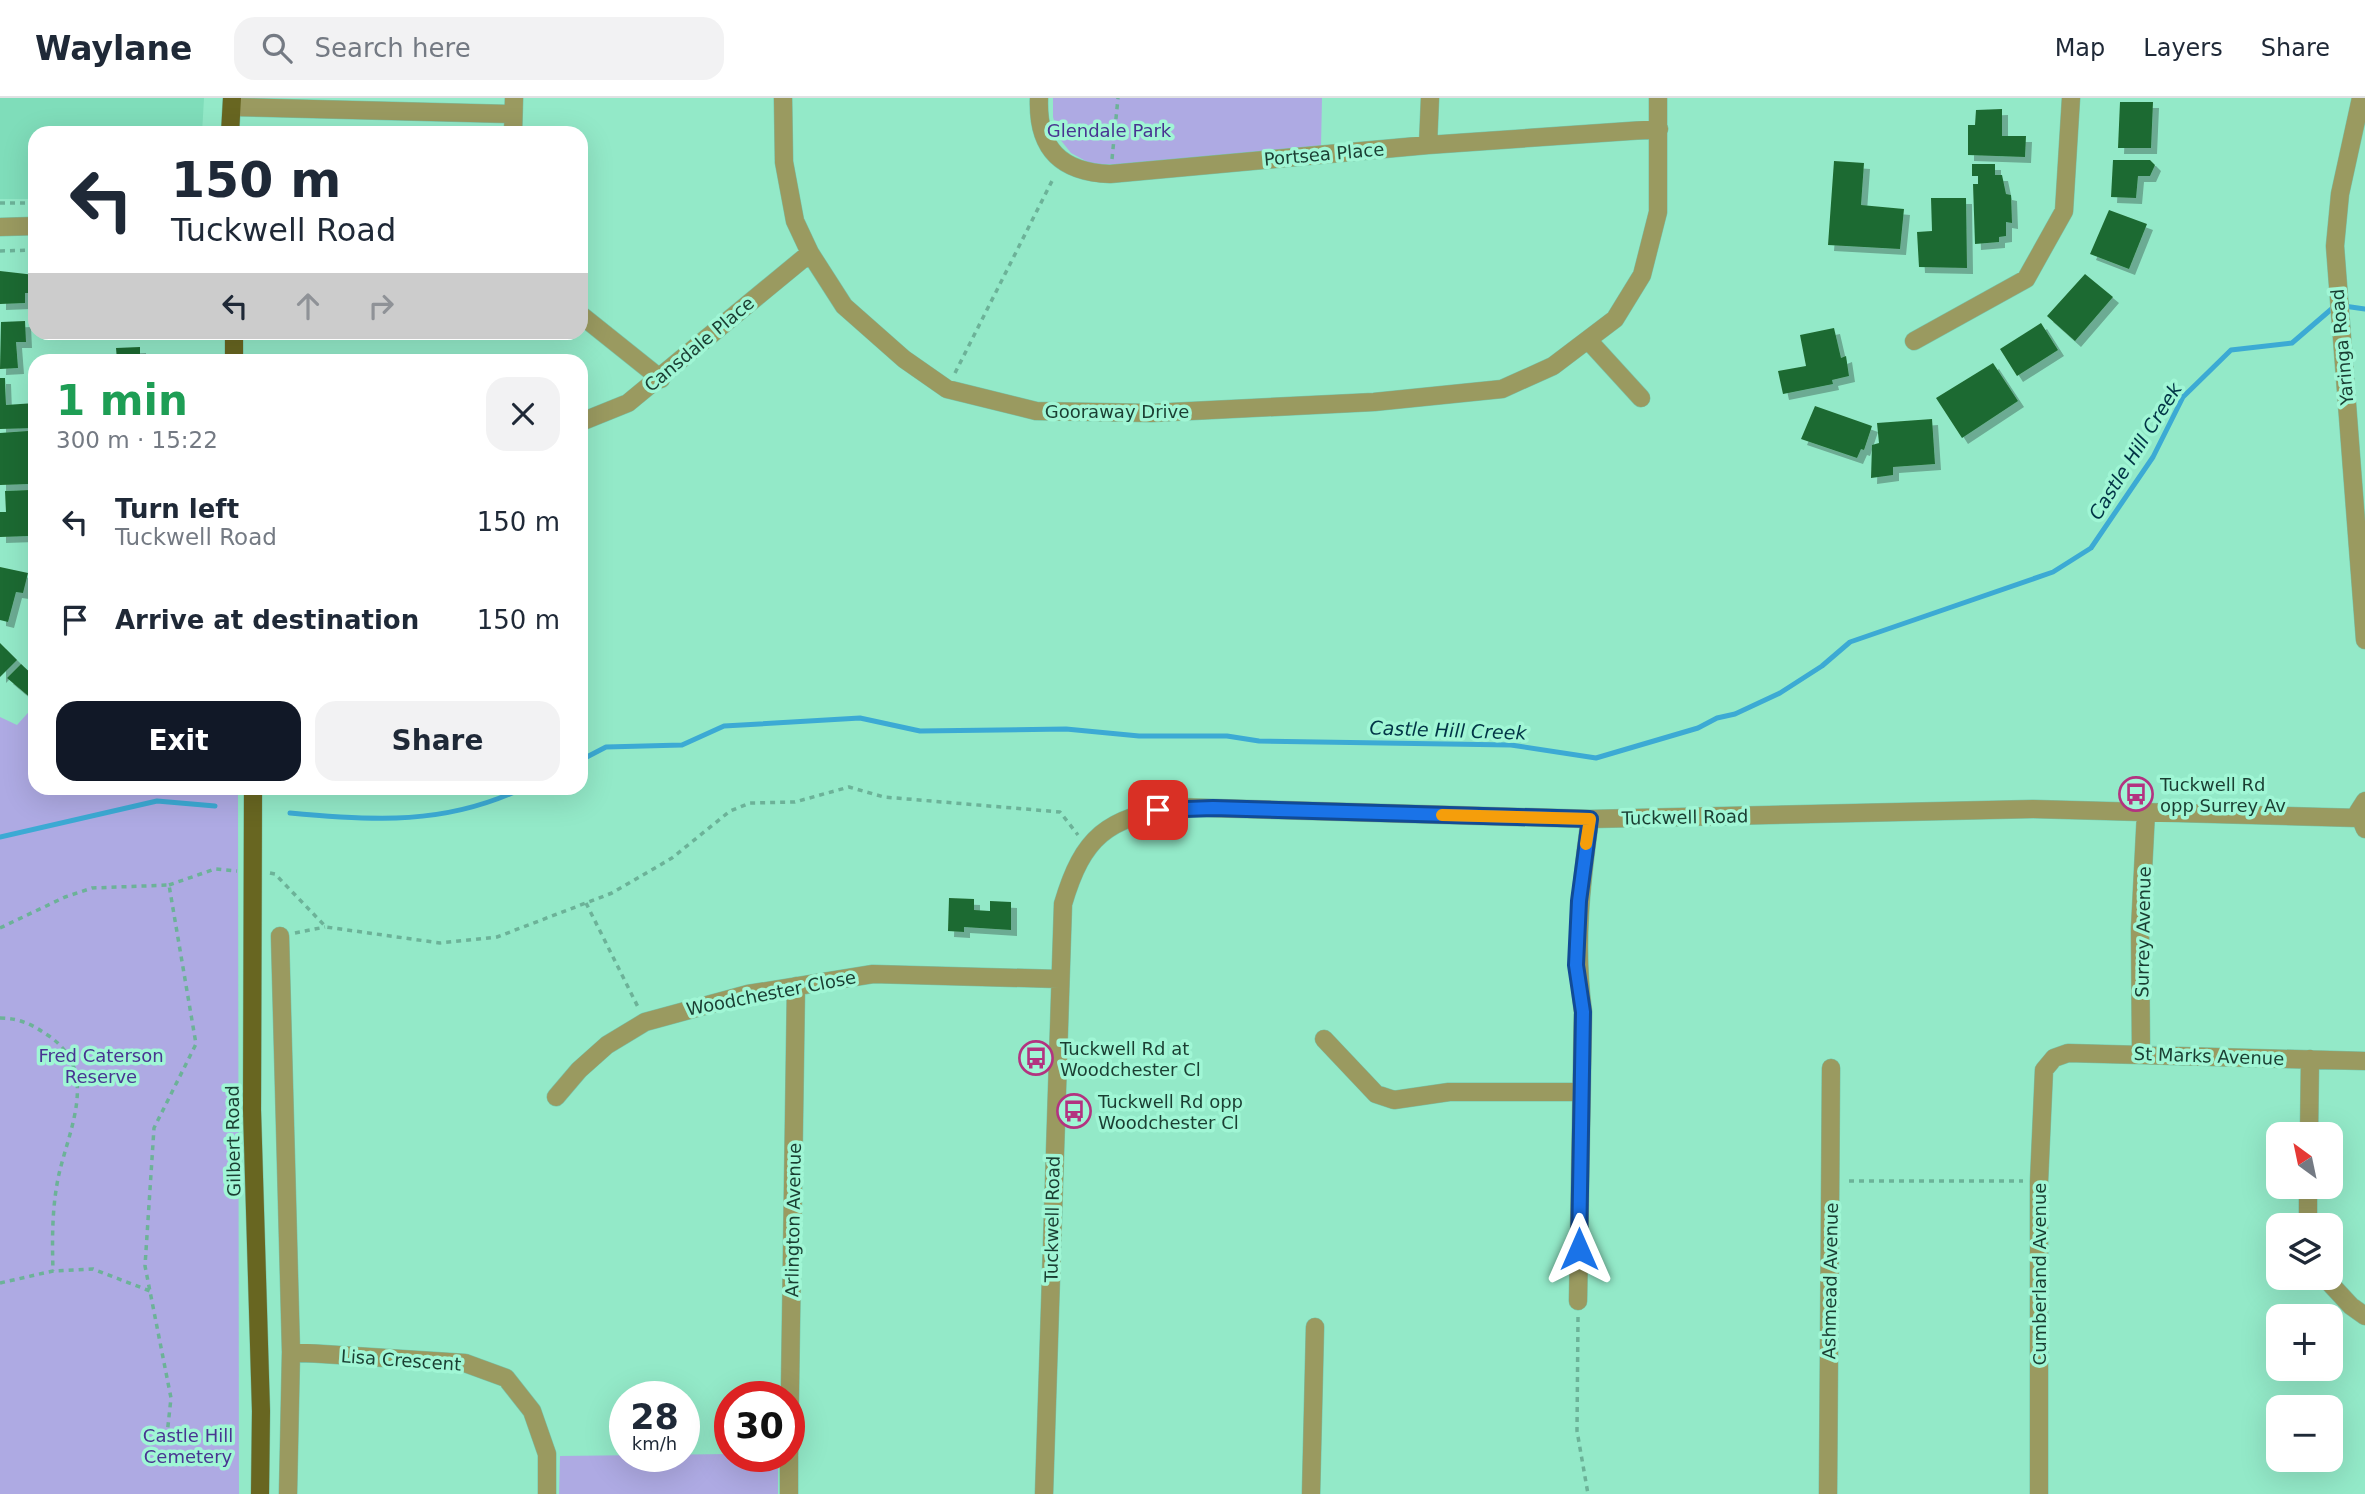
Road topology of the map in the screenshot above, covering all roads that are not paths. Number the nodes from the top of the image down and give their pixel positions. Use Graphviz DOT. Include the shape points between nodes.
graph roads {
  1 [pos="783,98"];
  2 [pos="1039,98"];
  3 [pos="1430,98"];
  4 [pos="1658,98"];
  5 [pos="2071,98"];
  6 [pos="2361,98"];
  7 [pos="232,103"];
  8 [pos="514,106"];
  9 [pos="230,126"];
  10 [pos="513,126"];
  11 [pos="1659,129"];
  12 [pos="1428,145"];
  13 [pos="28,226"];
  14 [pos="0,227"];
  15 [pos="810,253"];
  16 [pos="588,321"];
  17 [pos="1588,340"];
  18 [pos="1914,341"];
  19 [pos="660,379"];
  20 [pos="1641,398"];
  21 [pos="588,419"];
  22 [pos="2365,640"];
  23 [pos="253,795"];
  24 [pos="2365,801"];
  25 [pos="2146,811"];
  26 [pos="1590,819"];
  27 [pos="2362,824"];
  28 [pos="280,936"];
  29 [pos="1059,979"];
  30 [pos="796,986"];
  31 [pos="1324,1039"];
  32 [pos="2141,1053"];
  33 [pos="2054,1058"];
  34 [pos="2310,1059"];
  35 [pos="2365,1061"];
  36 [pos="1831,1068"];
  37 [pos="1580,1092"];
  38 [pos="556,1097"];
  39 [pos="2309,1122"];
  40 [pos="2336,1290"];
  41 [pos="1578,1301"];
  42 [pos="2365,1316"];
  43 [pos="1315,1327"];
  44 [pos="291,1352"];
  45 [pos="790,1381"];
  46 [pos="789,1472"];
  47 [pos="260,1494"];
  48 [pos="288,1494"];
  49 [pos="547,1494"];
  50 [pos="789,1494"];
  51 [pos="1044,1494"];
  52 [pos="1311,1494"];
  53 [pos="1828,1494"];
  54 [pos="2039,1494"];
  1 -- 15 [label="street, Gooraway Drive" via="784,162 795,221"];
  2 -- 12 [label="street, Portsea Place" via="1038,114 1046,142 1061,163 1086,173"];
  3 -- 12 [label="street"];
  4 -- 11 [label="street, Gooraway Drive"];
  5 -- 18 [label="street" via="2064,211 2026,279"];
  6 -- 22 [label="street, Yaringa Road" via="2340,194 2335,246"];
  7 -- 8 [label="street"];
  7 -- 9 [label="main road"];
  8 -- 10 [label="street"];
  11 -- 12 [label="street, Portsea Place"];
  11 -- 17 [label="street, Gooraway Drive" via="1658,212 1642,275 1615,319"];
  13 -- 14 [label="street"];
  15 -- 17 [label="street, Gooraway Drive" via="844,306 904,359 947,389 1036,411 1151,413 1374,402 1502,389 1553,366"];
  15 -- 19 [label="street, Cansdale Place"];
  16 -- 19 [label="street"];
  17 -- 20 [label="street"];
  19 -- 21 [label="street, Cansdale Place" via="628,403"];
  23 -- 47 [label="main road, Gilbert Road" via="252,1110"];
  24 -- 27 [label="street" via="2360,807"];
  25 -- 26 [label="street, Tuckwell Road" via="2033,809"];
  25 -- 27 [label="street, Tuckwell Road"];
  25 -- 32 [label="street, Surrey Avenue" via="2140,929"];
  26 -- 29 [label="street, Tuckwell Road" via="1175,807 1140,813 1108,828 1087,846 1072,873 1063,904"];
  26 -- 37 [label="street" via="1576,965 1583,1012"];
  28 -- 44 [label="street"];
  29 -- 30 [label="street, Woodchester Close" via="873,974"];
  29 -- 51 [label="street, Tuckwell Road"];
  30 -- 38 [label="street, Woodchester Close" via="645,1022 607,1045"];
  30 -- 45 [label="street, Arlington Avenue"];
  31 -- 37 [label="street" via="1376,1094 1394,1100 1449,1092"];
  32 -- 33 [label="street, St Marks Avenue" via="2068,1053"];
  32 -- 34 [label="street, St Marks Avenue"];
  33 -- 54 [label="street, Cumberland Avenue" via="2044,1070 2039,1182"];
  34 -- 35 [label="street, St Marks Avenue"];
  34 -- 39 [label="street"];
  36 -- 53 [label="street, Ashmead Avenue"];
  37 -- 41 [label="street"];
  40 -- 42 [label="street"];
  43 -- 52 [label="street"];
  44 -- 48 [label="street"];
  44 -- 49 [label="street, Lisa Crescent" via="465,1363 506,1378 536,1422 547,1454"];
  46 -- 50 [label="street, Arlington Avenue"];
}
